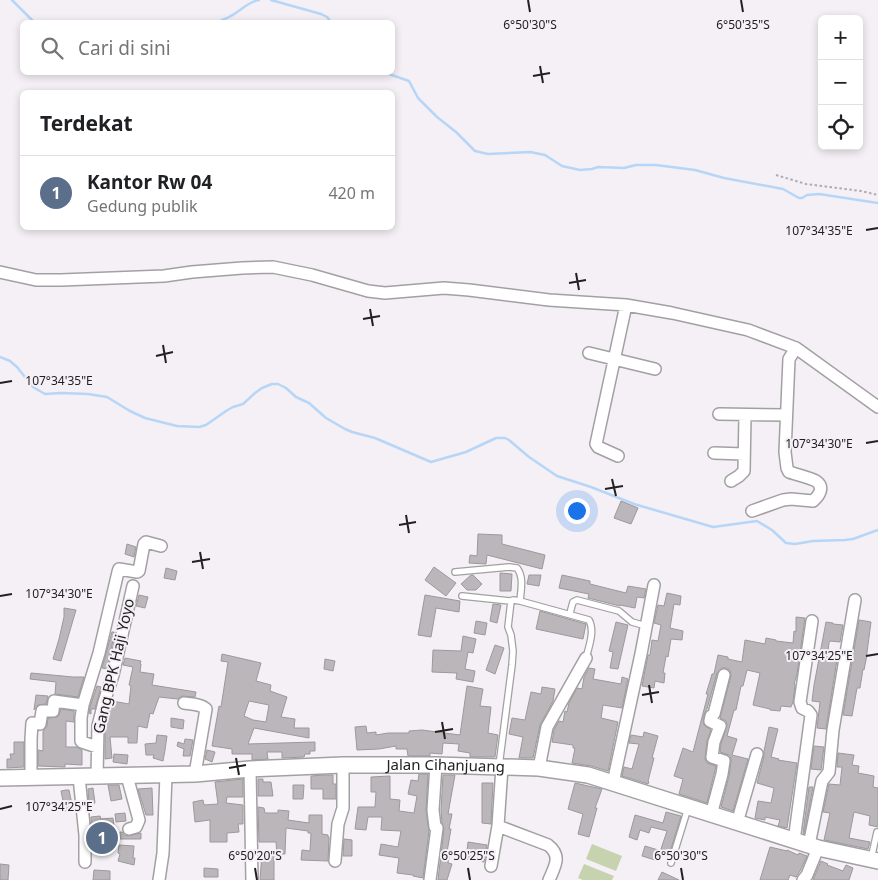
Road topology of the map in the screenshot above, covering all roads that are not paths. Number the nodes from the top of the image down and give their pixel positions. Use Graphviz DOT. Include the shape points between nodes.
graph roads {
  1 [pos="0,272"];
  2 [pos="626,305"];
  3 [pos="796,348"];
  4 [pos="589,352"];
  5 [pos="615,359"];
  6 [pos="655,369"];
  7 [pos="878,407"];
  8 [pos="718,414"];
  9 [pos="745,414"];
  10 [pos="786,415"];
  11 [pos="714,453"];
  12 [pos="744,454"];
  13 [pos="618,456"];
  14 [pos="731,481"];
  15 [pos="752,511"];
  16 [pos="161,546"];
  17 [pos="455,572"];
  18 [pos="654,585"];
  19 [pos="133,586"];
  20 [pos="462,596"];
  21 [pos="520,600"];
  22 [pos="855,600"];
  23 [pos="511,601"];
  24 [pos="570,613"];
  25 [pos="812,621"];
  26 [pos="646,626"];
  27 [pos="586,658"];
  28 [pos="724,675"];
  29 [pos="184,702"];
  30 [pos="83,705"];
  31 [pos="97,747"];
  32 [pos="757,754"];
  33 [pos="343,765"];
  34 [pos="436,765"];
  35 [pos="500,768"];
  36 [pos="539,768"];
  37 [pos="250,769"];
  38 [pos="195,774"];
  39 [pos="166,775"];
  40 [pos="96,776"];
  41 [pos="127,776"];
  42 [pos="79,777"];
  43 [pos="0,778"];
  44 [pos="31,778"];
  45 [pos="797,782"];
  46 [pos="613,784"];
  47 [pos="689,808"];
  48 [pos="712,815"];
  49 [pos="737,822"];
  50 [pos="498,826"];
  51 [pos="129,829"];
  52 [pos="877,832"];
  53 [pos="791,840"];
  54 [pos="814,847"];
  55 [pos="874,860"];
  56 [pos="335,861"];
  57 [pos="85,862"];
  58 [pos="672,864"];
  59 [pos="491,866"];
  60 [pos="159,880"];
  61 [pos="252,880"];
  62 [pos="430,880"];
  63 [pos="549,880"];
  64 [pos="803,880"];
  1 -- 2 [label="street" via="36,280 62,280 273,267 368,291 391,293 444,288"];
  2 -- 3 [label="street" via="748,330"];
  2 -- 5 [label="street"];
  3 -- 7 [label="street"];
  3 -- 10 [label="street" via="789,359"];
  4 -- 5 [label="street"];
  5 -- 6 [label="street"];
  5 -- 13 [label="street" via="596,444"];
  8 -- 9 [label="street"];
  9 -- 10 [label="street"];
  9 -- 12 [label="street"];
  10 -- 15 [label="street" via="787,468 789,472 816,481 820,491 818,497 813,501 782,500"];
  11 -- 12 [label="street"];
  12 -- 14 [label="street" via="744,471"];
  16 -- 30 [label="street" via="144,544 139,571 119,569"];
  17 -- 21 [label="lane" via="517,568 521,573"];
  18 -- 26 [label="street"];
  19 -- 31 [label="street, Gang BPK Haji Yoyo" via="98,726"];
  20 -- 23 [label="lane"];
  21 -- 23 [label="lane"];
  21 -- 24 [label="lane"];
  22 -- 54 [label="street" via="829,772 822,781"];
  23 -- 35 [label="lane" via="508,627 513,651"];
  24 -- 26 [label="lane" via="573,602 577,600 620,611 632,622"];
  24 -- 27 [label="lane" via="590,621 592,632"];
  25 -- 53 [label="street" via="800,702 811,715"];
  26 -- 46 [label="street"];
  27 -- 36 [label="street" via="546,727"];
  28 -- 48 [label="street" via="710,721 720,726 711,756 724,761"];
  29 -- 38 [label="street" via="206,709"];
  30 -- 31 [label="street" via="81,741"];
  30 -- 44 [label="street" via="54,701 52,711 42,711 40,724 32,724"];
  31 -- 40 [label="street, Gang BPK Haji Yoyo"];
  32 -- 49 [label="street"];
  33 -- 34 [label="main road, Jalan Cihanjuang"];
  33 -- 37 [label="main road, Jalan Cihanjuang"];
  33 -- 56 [label="street" via="343,808 338,824"];
  34 -- 35 [label="main road, Jalan Cihanjuang"];
  34 -- 62 [label="street" via="433,810 435,827 438,828"];
  35 -- 36 [label="main road, Jalan Cihanjuang"];
  35 -- 50 [label="street"];
  36 -- 46 [label="main road, Jalan Cihanjuang" via="588,776"];
  37 -- 38 [label="main road, Jalan Cihanjuang"];
  37 -- 61 [label="street"];
  38 -- 39 [label="main road, Jalan Cihanjuang"];
  39 -- 41 [label="main road, Jalan Cihanjuang"];
  39 -- 60 [label="street"];
  40 -- 41 [label="main road, Jalan Cihanjuang"];
  40 -- 42 [label="main road, Jalan Cihanjuang"];
  41 -- 51 [label="street" via="139,820 136,827"];
  42 -- 44 [label="main road, Jalan Cihanjuang"];
  42 -- 57 [label="street"];
  43 -- 44 [label="main road, Jalan Cihanjuang"];
  45 -- 53 [label="street"];
  46 -- 47 [label="main road, Jalan Cihanjuang"];
  47 -- 48 [label="main road, Jalan Cihanjuang"];
  47 -- 58 [label="lane"];
  48 -- 49 [label="main road, Jalan Cihanjuang"];
  49 -- 53 [label="main road, Jalan Cihanjuang"];
  50 -- 59 [label="street"];
  50 -- 63 [label="street" via="553,849 557,859"];
  52 -- 55 [label="lane"];
  53 -- 54 [label="main road, Jalan Cihanjuang"];
  54 -- 55 [label="main road, Jalan Cihanjuang"];
  54 -- 64 [label="street"];
}
